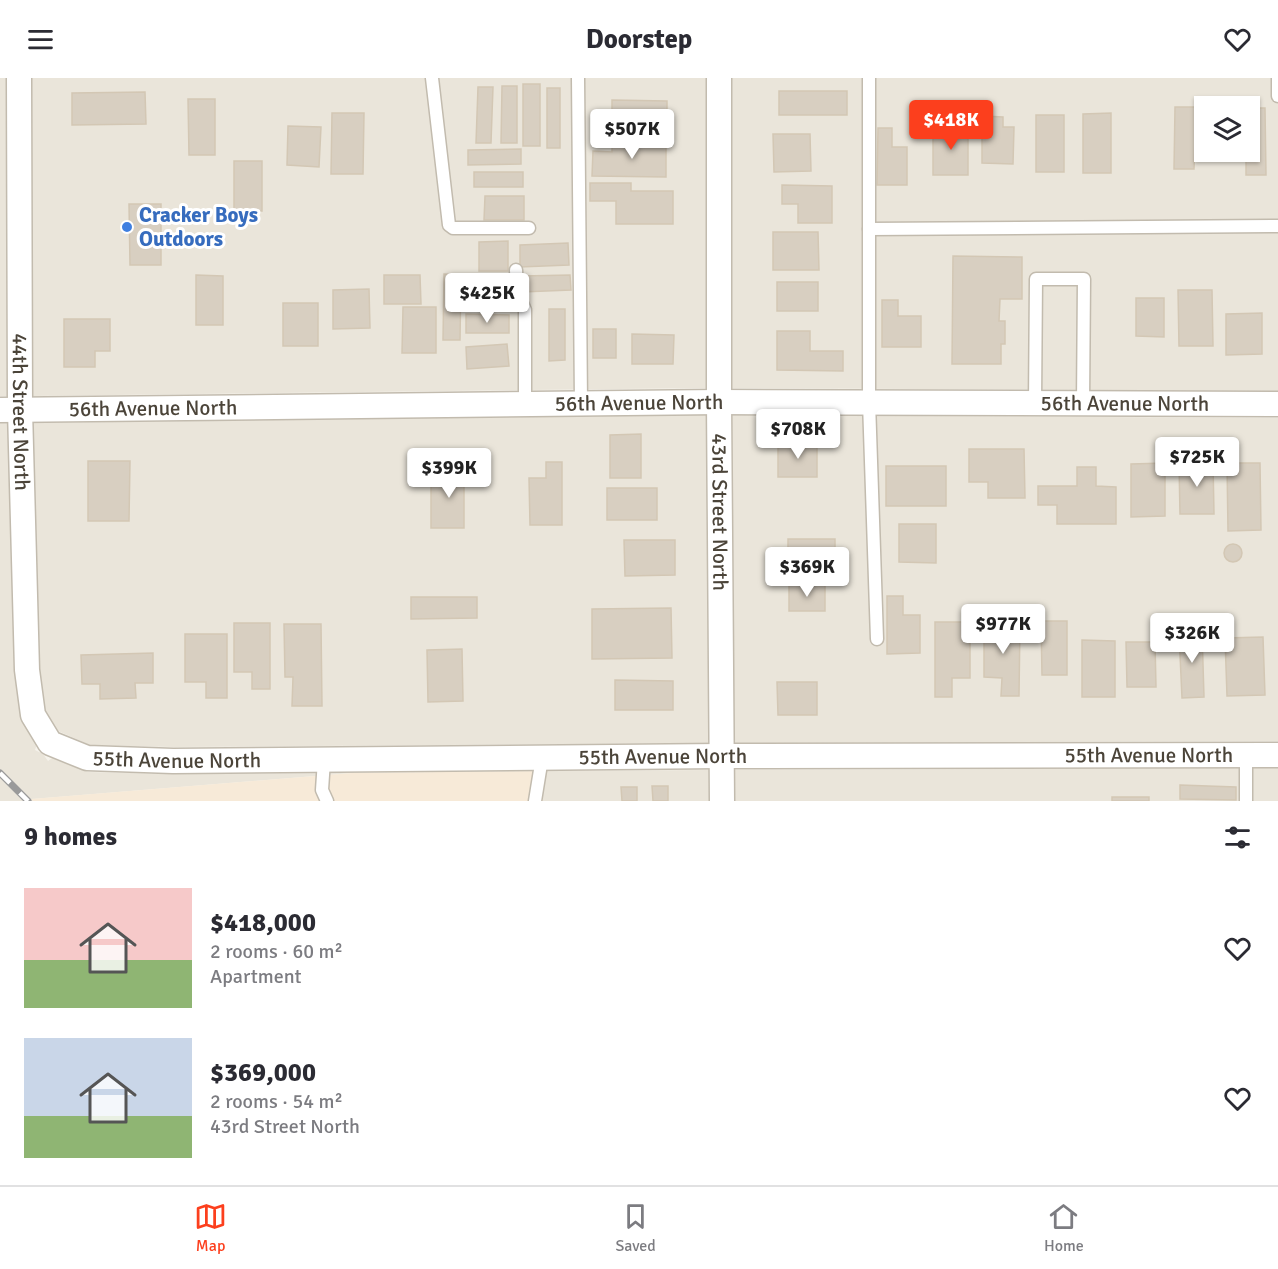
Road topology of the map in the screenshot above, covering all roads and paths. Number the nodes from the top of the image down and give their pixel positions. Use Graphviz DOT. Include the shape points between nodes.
graph roads {
  1 [pos="19,78"];
  2 [pos="432,78"];
  3 [pos="578,78"];
  4 [pos="718,78"];
  5 [pos="869,78"];
  6 [pos="1278,78"];
  7 [pos="1278,96"];
  8 [pos="1278,226"];
  9 [pos="529,228"];
  10 [pos="869,229"];
  11 [pos="516,270"];
  12 [pos="718,402"];
  13 [pos="869,402"];
  14 [pos="1035,403"];
  15 [pos="525,404"];
  16 [pos="581,404"];
  17 [pos="1083,404"];
  18 [pos="1278,404"];
  19 [pos="10,410"];
  20 [pos="877,639"];
  21 [pos="50,742"];
  22 [pos="1246,755"];
  23 [pos="1278,755"];
  24 [pos="721,756"];
  25 [pos="542,758"];
  26 [pos="324,759"];
  27 [pos="327,801"];
  28 [pos="535,801"];
  29 [pos="722,801"];
  30 [pos="1246,801"];
  1 -- 19 [label="street, 44th Street North"];
  2 -- 9 [label="lane" via="449,225"];
  3 -- 16 [label="lane"];
  4 -- 12 [label="street, 43rd Street North"];
  5 -- 10 [label="lane"];
  6 -- 7 [label="lane"];
  8 -- 10 [label="lane"];
  10 -- 13 [label="lane"];
  11 -- 15 [label="lane" via="517,292 525,310"];
  12 -- 13 [label="street, 56th Avenue North"];
  12 -- 16 [label="street, 56th Avenue North"];
  12 -- 24 [label="street, 43rd Street North"];
  13 -- 14 [label="street, 56th Avenue North"];
  13 -- 20 [label="lane"];
  14 -- 17 [label="street, 56th Avenue North"];
  14 -- 17 [label="lane" via="1036,279 1084,279"];
  15 -- 16 [label="street, 56th Avenue North"];
  15 -- 19 [label="street, 56th Avenue North"];
  17 -- 18 [label="street, 56th Avenue North"];
  19 -- 21 [label="street, 44th Street North" via="27,670 33,715"];
  21 -- 26 [label="street, 55th Avenue North" via="87,758"];
  22 -- 23 [label="street, 55th Avenue North"];
  22 -- 24 [label="street, 55th Avenue North"];
  22 -- 30 [label="lane"];
  24 -- 25 [label="street, 55th Avenue North"];
  24 -- 29 [label="street, 43rd Street North"];
  25 -- 26 [label="street, 55th Avenue North"];
  25 -- 28 [label="lane"];
  26 -- 27 [label="lane" via="322,790"];
}
